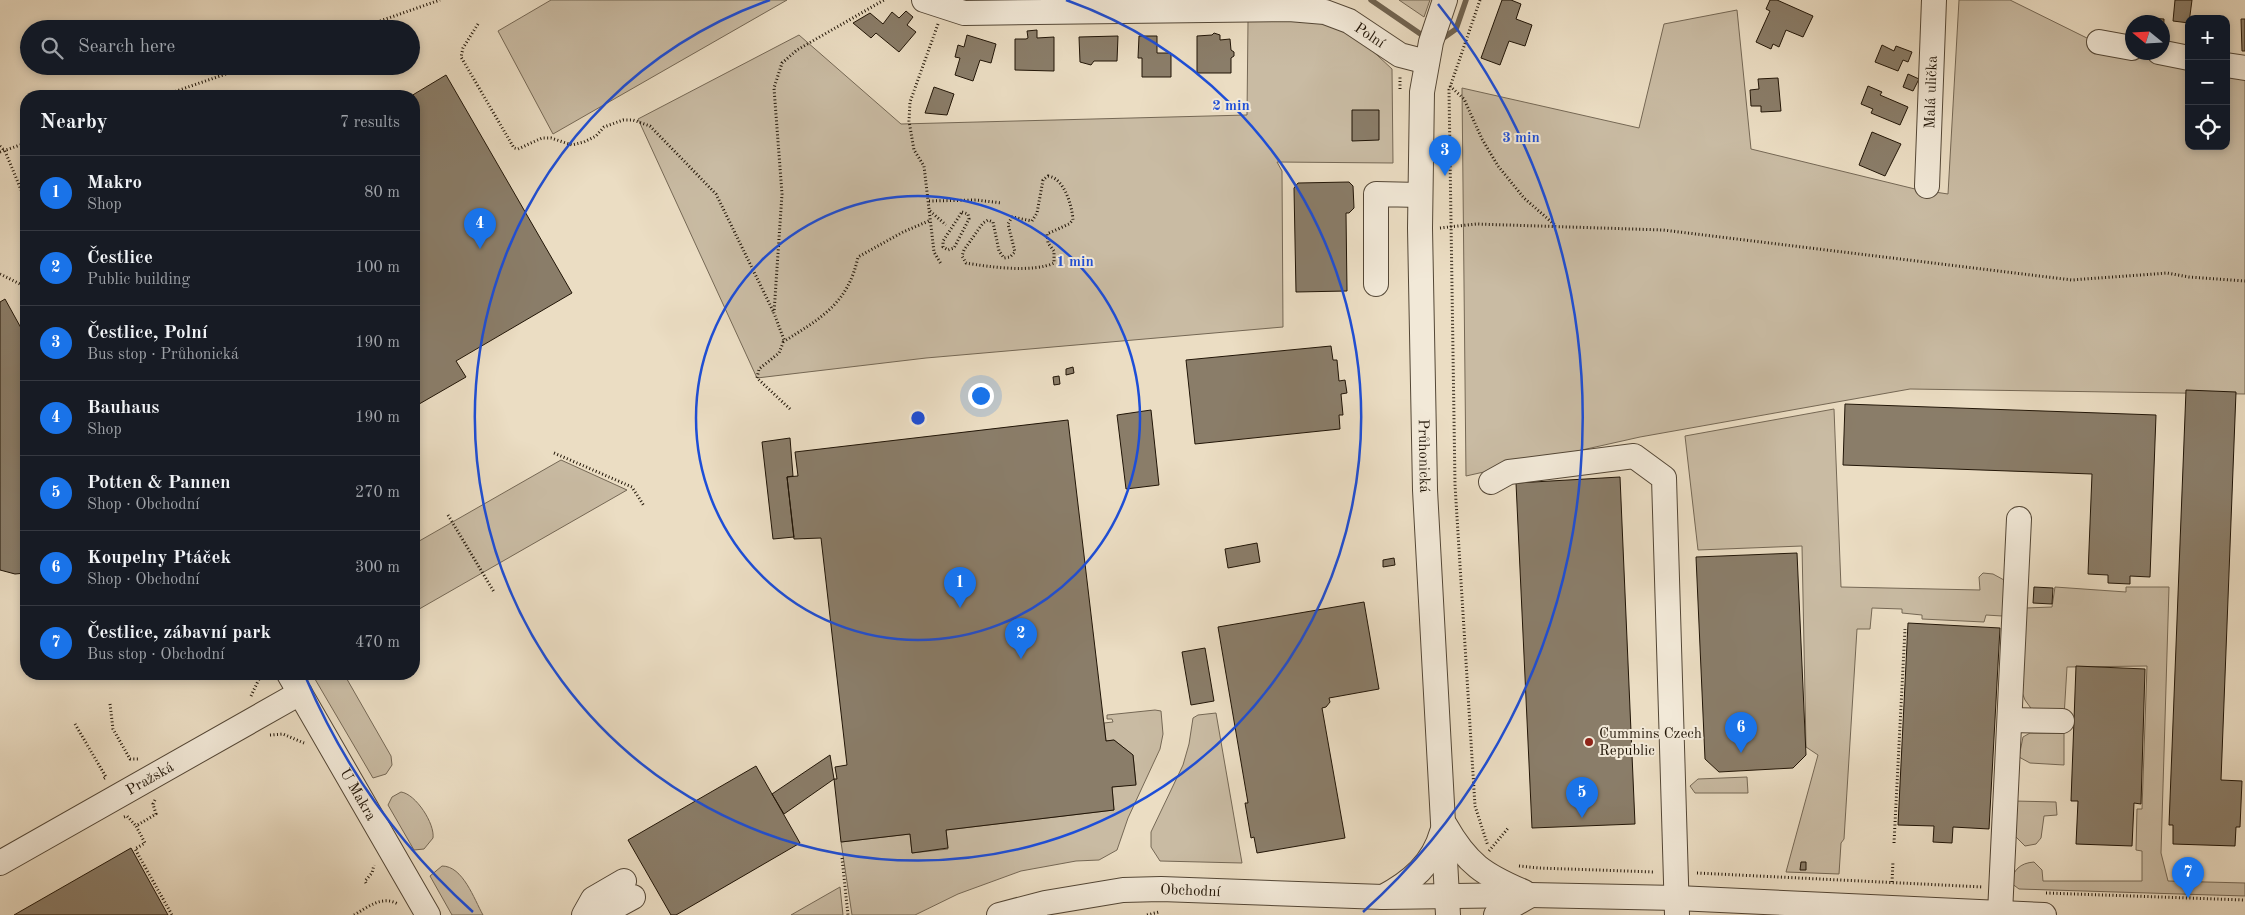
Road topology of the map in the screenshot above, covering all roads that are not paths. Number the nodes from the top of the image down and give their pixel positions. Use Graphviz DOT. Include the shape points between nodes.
graph roads {
  1 [pos="1445,0"];
  2 [pos="1934,0"];
  3 [pos="934,4"];
  4 [pos="2099,42"];
  5 [pos="2125,47"];
  6 [pos="2170,54"];
  7 [pos="2185,57"];
  8 [pos="1426,62"];
  9 [pos="2230,66"];
  10 [pos="2245,68"];
  11 [pos="1927,186"];
  12 [pos="1420,195"];
  13 [pos="1376,284"];
  14 [pos="1491,482"];
  15 [pos="2019,519"];
  16 [pos="294,683"];
  17 [pos="2010,720"];
  18 [pos="2062,721"];
  19 [pos="1444,823"];
  20 [pos="0,863"];
  21 [pos="1530,895"];
  22 [pos="1383,897"];
  23 [pos="1448,906"];
  24 [pos="1677,907"];
  25 [pos="2000,914"];
  26 [pos="428,915"];
  27 [pos="584,915"];
  28 [pos="600,915"];
  29 [pos="999,915"];
  30 [pos="1412,915"];
  31 [pos="1496,915"];
  32 [pos="2044,915"];
  1 -- 8 [label="street, Průhonická"];
  2 -- 11 [label="street, Malá ulička"];
  3 -- 8 [label="street, Polní" via="964,13 1289,9 1326,12 1349,21 1400,55"];
  4 -- 5 [label="street"];
  6 -- 7 [label="street"];
  8 -- 12 [label="street, Průhonická" via="1420,116"];
  9 -- 10 [label="street"];
  12 -- 13 [label="street" via="1376,194"];
  12 -- 19 [label="street, Průhonická" via="1425,490"];
  14 -- 24 [label="street" via="1509,472 1634,456 1664,478"];
  15 -- 17 [label="street"];
  16 -- 20 [label="street, Pražská"];
  16 -- 26 [label="street, U Makra"];
  17 -- 18 [label="street"];
  17 -- 25 [label="street"];
  19 -- 21 [label="street" via="1474,866"];
  19 -- 22 [label="street" via="1437,849 1427,865"];
  19 -- 23 [label="street, Průhonická"];
  21 -- 23 [label="street, Obchodní"];
  21 -- 24 [label="street, Obchodní"];
  21 -- 31 [label="street"];
  22 -- 23 [label="street, Obchodní"];
  22 -- 29 [label="street, Obchodní" via="1123,890 1045,903"];
  22 -- 30 [label="street, Obchodní"];
  24 -- 25 [label="street, Obchodní"];
  25 -- 32 [label="street, Obchodní"];
  27 -- 28 [label="street" via="593,899 628,889"];
}
